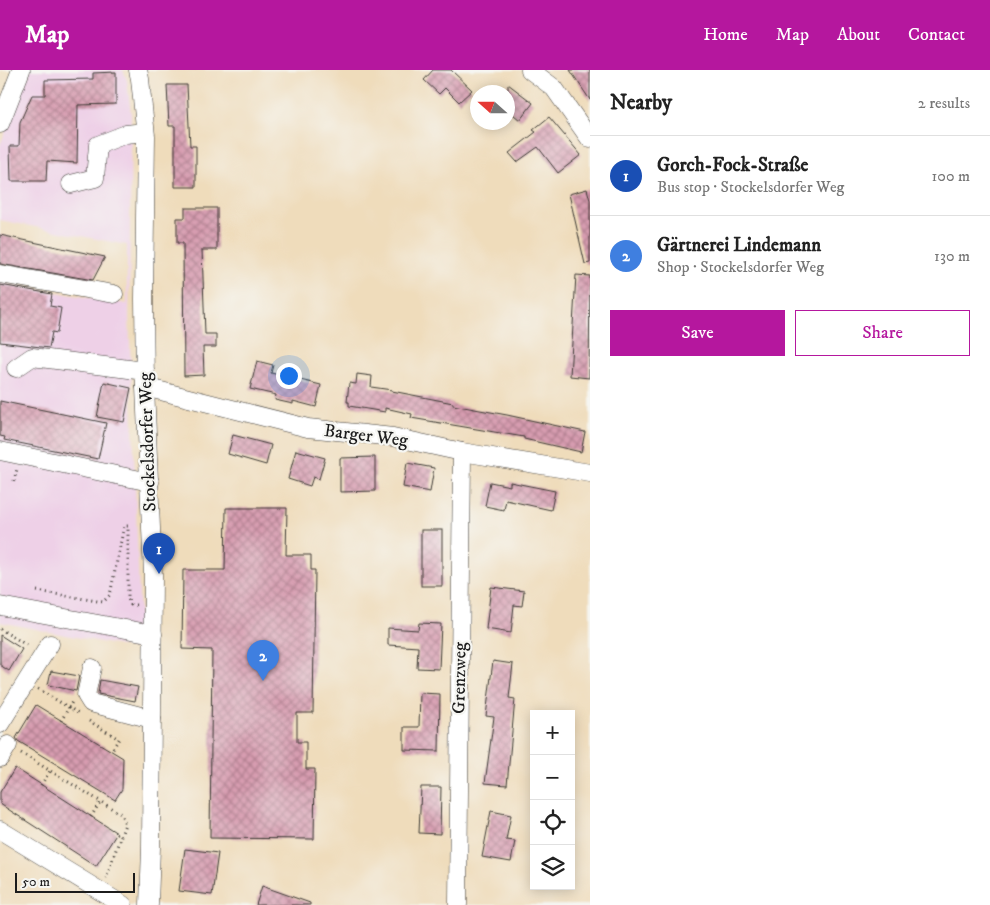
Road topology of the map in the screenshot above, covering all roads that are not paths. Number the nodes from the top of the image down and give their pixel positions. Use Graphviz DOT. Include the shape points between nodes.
graph roads {
  1 [pos="21,70"];
  2 [pos="138,70"];
  3 [pos="530,70"];
  4 [pos="0,124"];
  5 [pos="145,132"];
  6 [pos="590,139"];
  7 [pos="70,184"];
  8 [pos="0,274"];
  9 [pos="114,294"];
  10 [pos="16,368"];
  11 [pos="145,379"];
  12 [pos="0,451"];
  13 [pos="462,452"];
  14 [pos="590,473"];
  15 [pos="150,482"];
  16 [pos="0,606"];
  17 [pos="153,634"];
  18 [pos="46,649"];
  19 [pos="92,668"];
  20 [pos="152,719"];
  21 [pos="0,724"];
  22 [pos="0,830"];
  23 [pos="123,905"];
  24 [pos="149,905"];
  25 [pos="458,905"];
  1 -- 4 [label="street"];
  2 -- 5 [label="street, Stockelsdorfer Weg"];
  3 -- 6 [label="street" via="554,88"];
  5 -- 7 [label="street" via="126,134 98,145 95,178"];
  5 -- 11 [label="street, Stockelsdorfer Weg"];
  8 -- 9 [label="street"];
  10 -- 11 [label="street, Barger Weg" via="32,357"];
  11 -- 13 [label="street, Barger Weg" via="308,428 393,437"];
  11 -- 15 [label="street, Stockelsdorfer Weg"];
  12 -- 15 [label="street"];
  13 -- 14 [label="street, Barger Weg"];
  13 -- 25 [label="street, Grenzweg"];
  15 -- 17 [label="street, Stockelsdorfer Weg"];
  16 -- 17 [label="street"];
  17 -- 20 [label="street, Stockelsdorfer Weg"];
  18 -- 21 [label="street"];
  19 -- 20 [label="street" via="86,695 91,703"];
  20 -- 24 [label="street, Stockelsdorfer Weg"];
  22 -- 23 [label="street"];
}
